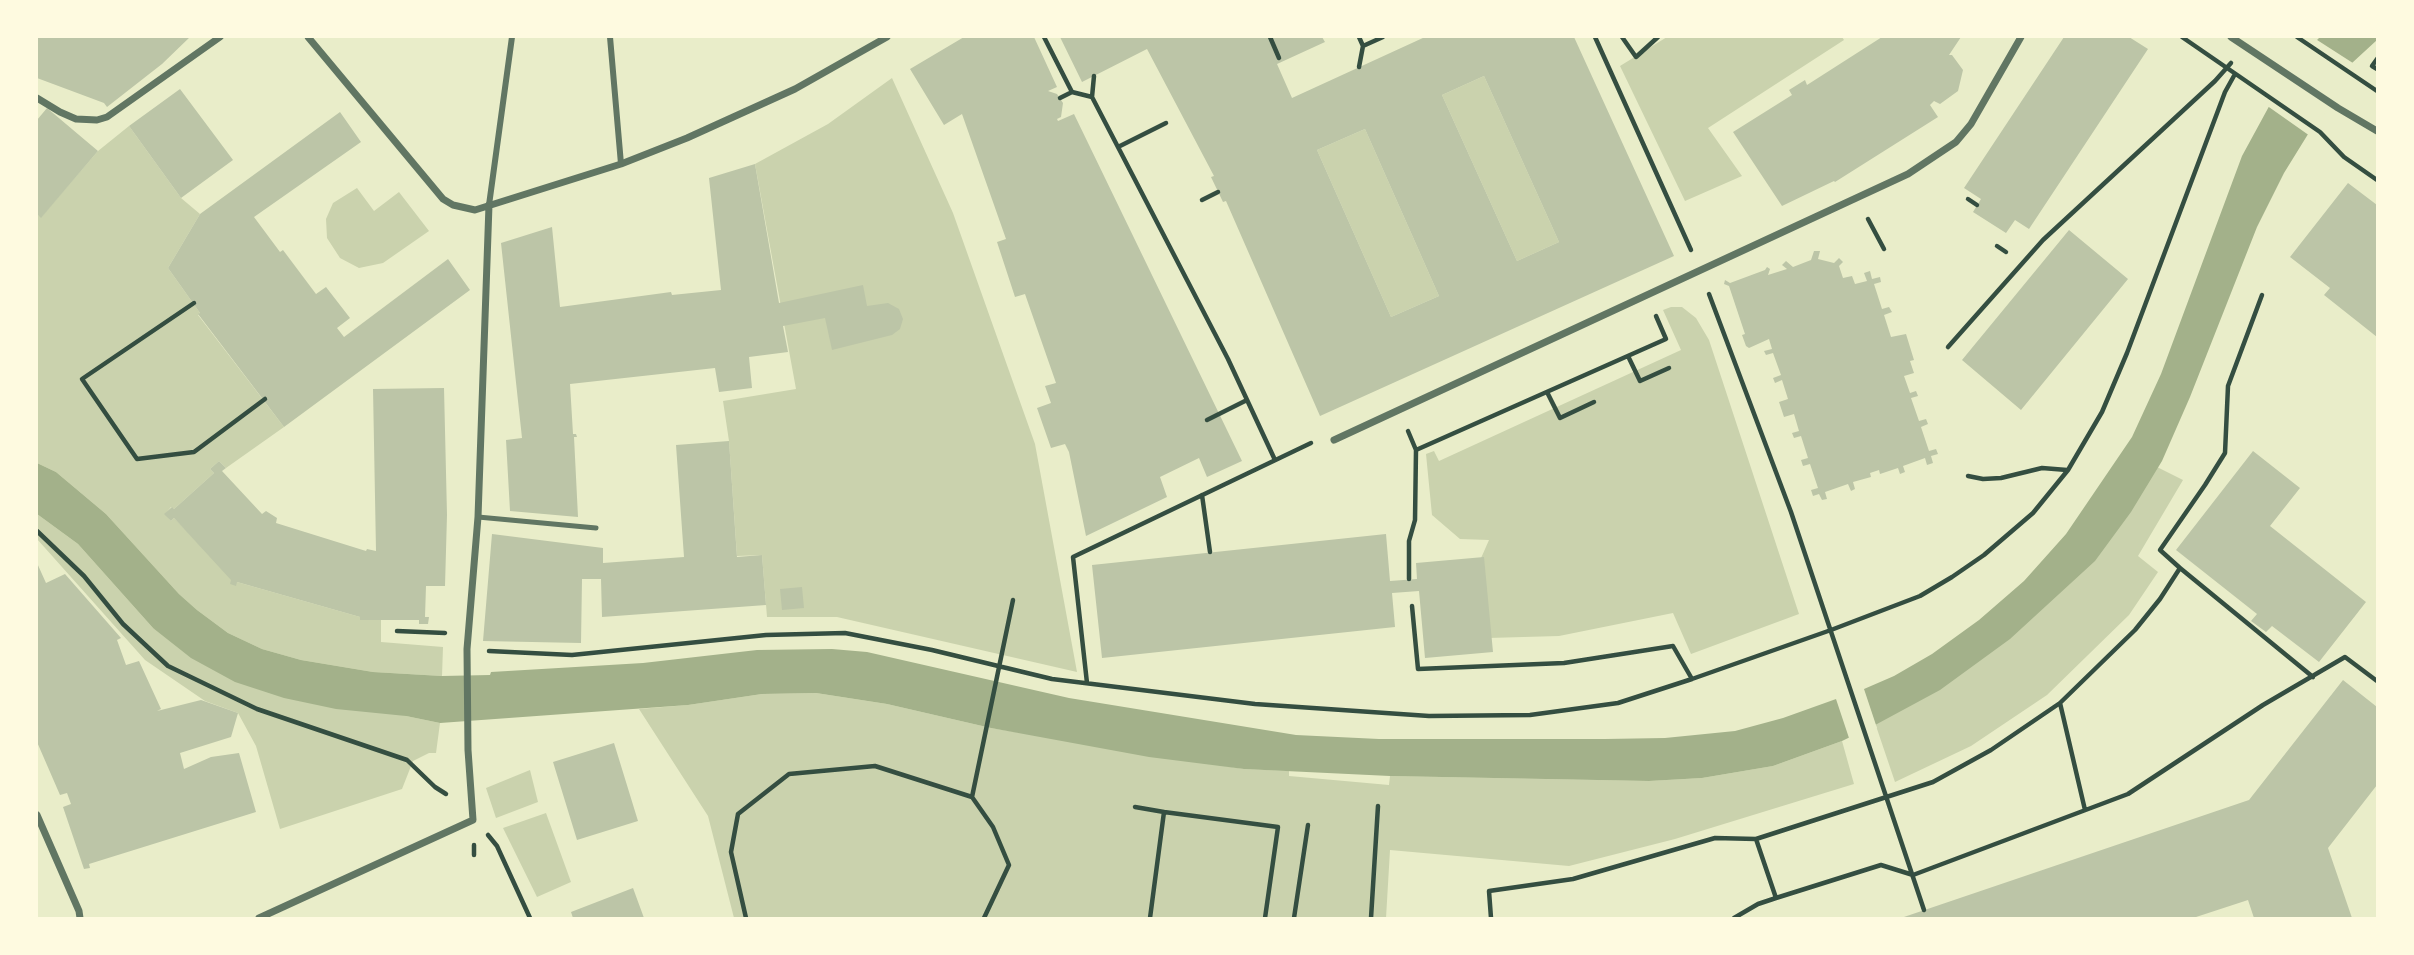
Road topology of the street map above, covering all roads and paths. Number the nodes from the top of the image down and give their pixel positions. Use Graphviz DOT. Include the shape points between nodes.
graph roads {
  1 [pos="220,37"];
  2 [pos="308,37"];
  3 [pos="512,37"];
  4 [pos="610,37"];
  5 [pos="887,37"];
  6 [pos="1044,37"];
  7 [pos="1270,37"];
  8 [pos="1359,37"];
  9 [pos="1383,37"];
  10 [pos="1595,37"];
  11 [pos="1622,37"];
  12 [pos="1657,37"];
  13 [pos="2021,37"];
  14 [pos="2182,37"];
  15 [pos="2231,37"];
  16 [pos="2297,37"];
  17 [pos="1363,46"];
  18 [pos="2245,47"];
  19 [pos="1279,58"];
  20 [pos="2377,59"];
  21 [pos="1359,67"];
  22 [pos="2227,68"];
  23 [pos="2377,69"];
  24 [pos="2235,74"];
  25 [pos="1094,76"];
  26 [pos="2377,91"];
  27 [pos="1072,92"];
  28 [pos="1092,97"];
  29 [pos="37,98"];
  30 [pos="1060,98"];
  31 [pos="1166,123"];
  32 [pos="2377,131"];
  33 [pos="1118,146"];
  34 [pos="621,163"];
  35 [pos="2377,180"];
  36 [pos="1218,192"];
  37 [pos="1857,198"];
  38 [pos="1968,199"];
  39 [pos="1202,200"];
  40 [pos="489,205"];
  41 [pos="1977,205"];
  42 [pos="1997,246"];
  43 [pos="1884,249"];
  44 [pos="2006,252"];
  45 [pos="1700,271"];
  46 [pos="2262,295"];
  47 [pos="1647,296"];
  48 [pos="194,303"];
  49 [pos="1948,347"];
  50 [pos="1628,356"];
  51 [pos="1669,368"];
  52 [pos="1548,392"];
  53 [pos="265,399"];
  54 [pos="1247,400"];
  55 [pos="1594,402"];
  56 [pos="1398,411"];
  57 [pos="1207,420"];
  58 [pos="1334,440"];
  59 [pos="1316,441"];
  60 [pos="1416,450"];
  61 [pos="1275,460"];
  62 [pos="2068,470"];
  63 [pos="1968,476"];
  64 [pos="1202,495"];
  65 [pos="478,517"];
  66 [pos="596,528"];
  67 [pos="37,531"];
  68 [pos="1210,552"];
  69 [pos="2180,568"];
  70 [pos="1409,579"];
  71 [pos="1013,600"];
  72 [pos="1412,606"];
  73 [pos="1831,630"];
  74 [pos="397,631"];
  75 [pos="440,633"];
  76 [pos="467,649"];
  77 [pos="2313,677"];
  78 [pos="1692,679"];
  79 [pos="2377,681"];
  80 [pos="1087,683"];
  81 [pos="2060,703"];
  82 [pos="435,787"];
  83 [pos="972,797"];
  84 [pos="1886,797"];
  85 [pos="1378,806"];
  86 [pos="1135,807"];
  87 [pos="2085,810"];
  88 [pos="1164,812"];
  89 [pos="37,815"];
  90 [pos="473,820"];
  91 [pos="1308,825"];
  92 [pos="1756,839"];
  93 [pos="1913,875"];
  94 [pos="1776,898"];
  95 [pos="1924,910"];
  96 [pos="79,915"];
  97 [pos="258,918"];
  98 [pos="530,918"];
  99 [pos="746,918"];
  100 [pos="985,918"];
  101 [pos="1150,918"];
  102 [pos="1265,918"];
  103 [pos="1294,918"];
  104 [pos="1371,918"];
  105 [pos="1491,918"];
  106 [pos="1734,918"];
  1 -- 29 [label="street" via="107,117 76,119"];
  2 -- 40 [label="street" via="443,199 475,210"];
  3 -- 40 [label="street"];
  4 -- 34 [label="street"];
  5 -- 34 [label="street" via="794,89"];
  6 -- 27 [label="path"];
  7 -- 19 [label="path"];
  8 -- 17 [label="path"];
  9 -- 17 [label="path"];
  10 -- 45 [label="path"];
  11 -- 12 [label="path" via="1636,57"];
  13 -- 37 [label="street" via="1956,142 1908,174"];
  14 -- 22 [label="path"];
  15 -- 18 [label="street"];
  16 -- 26 [label="path"];
  17 -- 21 [label="path"];
  18 -- 22 [label="path"];
  18 -- 32 [label="street"];
  20 -- 23 [label="path" via="2372,66"];
  22 -- 24 [label="path"];
  22 -- 49 [label="path" via="2043,240"];
  24 -- 35 [label="path" via="2320,132 2344,157"];
  24 -- 62 [label="path" via="2127,353 2102,412"];
  25 -- 28 [label="path"];
  27 -- 28 [label="path"];
  27 -- 30 [label="path"];
  28 -- 33 [label="path"];
  31 -- 33 [label="path"];
  33 -- 54 [label="path"];
  34 -- 40 [label="street"];
  36 -- 39 [label="path"];
  37 -- 43 [label="path"];
  37 -- 45 [label="street"];
  38 -- 41 [label="path"];
  40 -- 65 [label="street"];
  42 -- 44 [label="path"];
  45 -- 47 [label="street"];
  45 -- 73 [label="path"];
  46 -- 69 [label="path" via="2228,386 2225,453 2160,550"];
  47 -- 50 [label="path" via="1666,339"];
  47 -- 56 [label="street"];
  48 -- 53 [label="path" via="82,379 137,459 194,452"];
  50 -- 51 [label="path" via="1640,382"];
  50 -- 52 [label="path"];
  52 -- 55 [label="path" via="1560,418"];
  52 -- 60 [label="path"];
  54 -- 57 [label="path"];
  54 -- 61 [label="path"];
  56 -- 58 [label="street"];
  56 -- 60 [label="path"];
  59 -- 61 [label="path"];
  60 -- 70 [label="path"];
  61 -- 64 [label="path"];
  62 -- 63 [label="path" via="2042,468 2001,478"];
  62 -- 73 [label="path" via="2033,513 1952,577 1920,596"];
  64 -- 68 [label="path"];
  64 -- 80 [label="path" via="1073,557"];
  65 -- 66 [label="lane"];
  65 -- 76 [label="street"];
  67 -- 82 [label="path" via="168,666 257,709 407,760"];
  69 -- 77 [label="path"];
  69 -- 81 [label="path" via="2135,630"];
  71 -- 83 [label="path"];
  72 -- 78 [label="path" via="1418,670 1564,663 1673,646"];
  73 -- 78 [label="path"];
  73 -- 84 [label="path"];
  74 -- 75 [label="path"];
  76 -- 80 [label="path" via="572,655 766,635 845,633"];
  76 -- 90 [label="street"];
  77 -- 79 [label="path" via="2345,657"];
  77 -- 87 [label="path" via="2128,794"];
  78 -- 80 [label="path" via="1618,703 1530,715 1429,716 1255,704"];
  81 -- 84 [label="path" via="1934,782"];
  81 -- 87 [label="path"];
  83 -- 99 [label="path" via="875,766 789,774 738,814 731,852"];
  83 -- 100 [label="path" via="993,827 1009,865"];
  84 -- 92 [label="path"];
  84 -- 93 [label="path"];
  85 -- 104 [label="path"];
  86 -- 88 [label="path"];
  87 -- 93 [label="path"];
  88 -- 101 [label="path"];
  88 -- 102 [label="path" via="1278,827"];
  89 -- 96 [label="street"];
  90 -- 97 [label="street"];
  90 -- 98 [label="path" via="497,846"];
  91 -- 103 [label="path"];
  92 -- 94 [label="path"];
  92 -- 105 [label="path" via="1715,838 1573,879 1489,891"];
  93 -- 94 [label="path" via="1881,864"];
  93 -- 95 [label="path"];
  94 -- 106 [label="path"];
}
